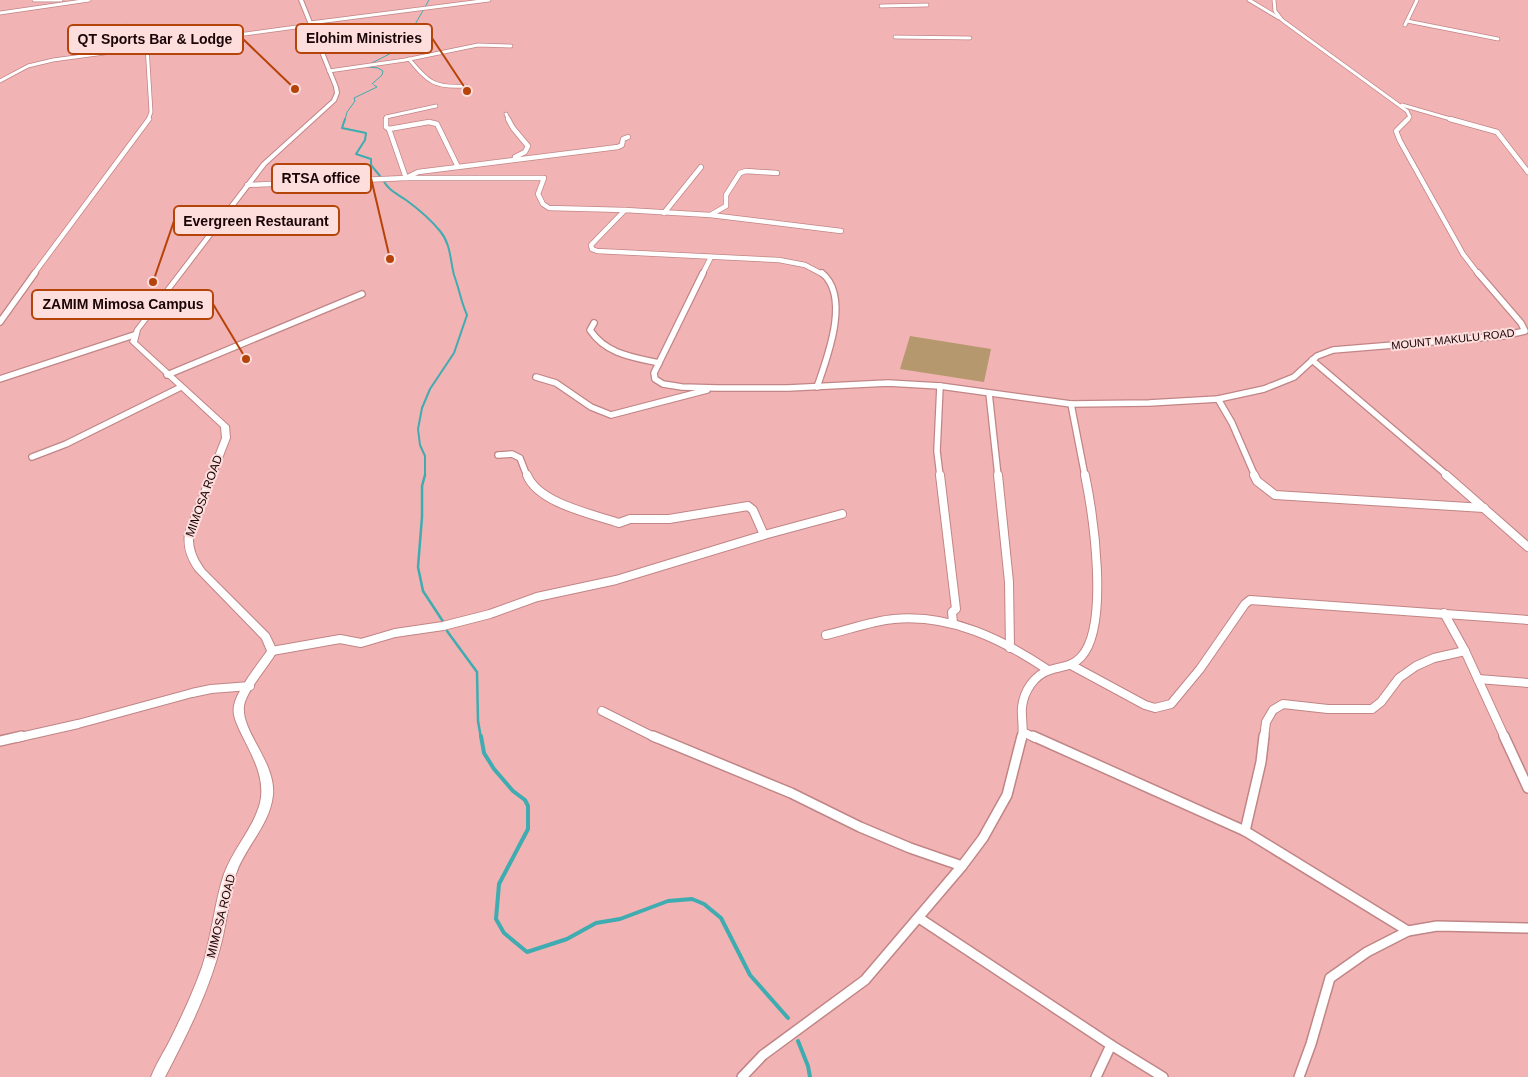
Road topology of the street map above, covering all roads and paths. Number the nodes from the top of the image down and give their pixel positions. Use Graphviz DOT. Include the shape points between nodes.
graph roads {
  1 [pos="34,0"];
  2 [pos="64,0"];
  3 [pos="89,0"];
  4 [pos="301,0"];
  5 [pos="489,0"];
  6 [pos="1249,0"];
  7 [pos="1274,0"];
  8 [pos="1417,0"];
  9 [pos="881,6"];
  10 [pos="928,6"];
  11 [pos="0,13"];
  12 [pos="1282,20"];
  13 [pos="310,24"];
  14 [pos="126,26"];
  15 [pos="896,37"];
  16 [pos="970,38"];
  17 [pos="1498,39"];
  18 [pos="147,46"];
  19 [pos="512,46"];
  20 [pos="137,48"];
  21 [pos="409,59"];
  22 [pos="329,71"];
  23 [pos="0,81"];
  24 [pos="465,86"];
  25 [pos="1400,104"];
  26 [pos="436,106"];
  27 [pos="506,114"];
  28 [pos="389,129"];
  29 [pos="628,137"];
  30 [pos="508,160"];
  31 [pos="458,166"];
  32 [pos="701,167"];
  33 [pos="1528,172"];
  34 [pos="778,173"];
  35 [pos="406,178"];
  36 [pos="247,185"];
  37 [pos="625,210"];
  38 [pos="664,213"];
  39 [pos="710,215"];
  40 [pos="841,231"];
  41 [pos="711,257"];
  42 [pos="362,294"];
  43 [pos="0,322"];
  44 [pos="594,323"];
  45 [pos="1526,331"];
  46 [pos="134,336"];
  47 [pos="1312,360"];
  48 [pos="659,363"];
  49 [pos="168,375"];
  50 [pos="536,377"];
  51 [pos="0,379"];
  52 [pos="940,386"];
  53 [pos="182,387"];
  54 [pos="817,387"];
  55 [pos="717,388"];
  56 [pos="989,393"];
  57 [pos="1218,399"];
  58 [pos="1071,404"];
  59 [pos="498,455"];
  60 [pos="32,457"];
  61 [pos="1484,508"];
  62 [pos="842,514"];
  63 [pos="764,535"];
  64 [pos="1528,547"];
  65 [pos="1444,613"];
  66 [pos="1528,620"];
  67 [pos="953,623"];
  68 [pos="826,635"];
  69 [pos="1010,648"];
  70 [pos="272,650"];
  71 [pos="1465,652"];
  72 [pos="1071,665"];
  73 [pos="1048,670"];
  74 [pos="1478,679"];
  75 [pos="1528,683"];
  76 [pos="250,686"];
  77 [pos="602,711"];
  78 [pos="1023,732"];
  79 [pos="0,741"];
  80 [pos="1528,788"];
  81 [pos="1245,831"];
  82 [pos="962,866"];
  83 [pos="919,918"];
  84 [pos="1528,928"];
  85 [pos="1408,931"];
  86 [pos="1111,1045"];
  87 [pos="158,1077"];
  88 [pos="742,1077"];
  89 [pos="1096,1077"];
  90 [pos="1163,1077"];
  91 [pos="1299,1077"];
  1 -- 2 [label="street"];
  3 -- 11 [label="street"];
  4 -- 13 [label="street"];
  5 -- 13 [label="street"];
  6 -- 12 [label="street"];
  7 -- 12 [label="street" via="1276,14"];
  8 -- 17 [label="street" via="1406,23"];
  9 -- 10 [label="street"];
  12 -- 25 [label="street"];
  13 -- 18 [label="street"];
  13 -- 22 [label="street"];
  14 -- 20 [label="street" via="133,29"];
  15 -- 16 [label="street"];
  18 -- 20 [label="street"];
  18 -- 43 [label="street" via="149,119"];
  19 -- 21 [label="street" via="478,46"];
  20 -- 23 [label="street" via="35,64"];
  21 -- 22 [label="street"];
  21 -- 24 [label="street" via="434,86"];
  22 -- 36 [label="street" via="337,93 334,101 271,156"];
  25 -- 33 [label="street" via="1497,132"];
  25 -- 45 [label="street, MOUNT MAKULU ROAD" via="1410,117 1397,128 1398,135 1422,180 1467,259"];
  26 -- 28 [label="street" via="390,115 386,118"];
  27 -- 30 [label="street" via="512,128 528,146 525,152"];
  28 -- 31 [label="street" via="434,122"];
  28 -- 35 [label="street"];
  29 -- 30 [label="street" via="618,147"];
  30 -- 31 [label="street"];
  31 -- 35 [label="street" via="418,172"];
  32 -- 38 [label="street"];
  34 -- 39 [label="street" via="742,171 726,195 726,206"];
  35 -- 36 [label="street"];
  35 -- 37 [label="street" via="544,178 538,194 549,208"];
  36 -- 46 [label="street"];
  37 -- 38 [label="street"];
  37 -- 41 [label="street" via="591,245 592,249"];
  38 -- 39 [label="street"];
  39 -- 40 [label="street"];
  41 -- 48 [label="street"];
  41 -- 54 [label="street" via="789,262 828,278 834,296 833,332"];
  42 -- 49 [label="street"];
  44 -- 48 [label="street" via="590,330 601,345 614,352"];
  45 -- 47 [label="street, MOUNT MAKULU ROAD" via="1503,336 1333,350"];
  46 -- 49 [label="street, MIMOSA ROAD" via="133,342"];
  46 -- 51 [label="street"];
  47 -- 57 [label="street, MOUNT MAKULU ROAD" via="1294,376 1281,382"];
  47 -- 61 [label="street"];
  48 -- 55 [label="street" via="655,379 663,384"];
  49 -- 53 [label="street, MIMOSA ROAD"];
  50 -- 55 [label="street" via="548,378 611,415"];
  52 -- 54 [label="street, MOUNT MAKULU ROAD" via="888,383"];
  52 -- 56 [label="street, MOUNT MAKULU ROAD"];
  52 -- 67 [label="street" via="937,451 954,584 956,609 952,612"];
  53 -- 60 [label="street" via="66,444"];
  53 -- 70 [label="street, MIMOSA ROAD" via="224,426 226,438 189,533 190,553 202,572 266,637"];
  54 -- 55 [label="street, MOUNT MAKULU ROAD"];
  56 -- 58 [label="street, MOUNT MAKULU ROAD"];
  56 -- 69 [label="street" via="1009,582"];
  57 -- 58 [label="street, MOUNT MAKULU ROAD"];
  57 -- 61 [label="street" via="1257,481 1275,495"];
  58 -- 72 [label="street" via="1090,507 1096,572 1094,632 1081,657"];
  59 -- 63 [label="street" via="512,454 520,458 529,480 548,498 619,523 630,519 669,519 748,506"];
  61 -- 64 [label="street"];
  62 -- 63 [label="street"];
  63 -- 70 [label="street" via="616,580 537,597 443,626 361,642 340,638"];
  65 -- 66 [label="street"];
  65 -- 71 [label="street"];
  65 -- 72 [label="street" via="1250,600 1200,670 1170,704 1163,707 1144,705"];
  67 -- 68 [label="street" via="894,619"];
  67 -- 69 [label="street"];
  69 -- 73 [label="street"];
  70 -- 76 [label="street, MIMOSA ROAD"];
  71 -- 74 [label="street"];
  71 -- 81 [label="street" via="1437,656 1419,664 1394,683 1377,707 1372,709 1336,710 1283,704 1273,710 1266,722 1261,762"];
  72 -- 73 [label="street"];
  73 -- 78 [label="street" via="1034,680 1025,694 1021,717"];
  74 -- 75 [label="street"];
  74 -- 80 [label="street"];
  76 -- 79 [label="street" via="202,691"];
  76 -- 87 [label="street, MIMOSA ROAD" via="239,704 238,717 256,750 265,775 267,794 235,860 214,947 194,1007"];
  77 -- 82 [label="street" via="650,735 791,792 860,827"];
  78 -- 81 [label="street"];
  78 -- 82 [label="street" via="1007,795 983,838"];
  81 -- 85 [label="street"];
  82 -- 83 [label="street"];
  83 -- 86 [label="street"];
  83 -- 88 [label="street" via="865,980 763,1055"];
  84 -- 85 [label="street" via="1437,926"];
  85 -- 91 [label="street" via="1366,952 1330,978"];
  86 -- 89 [label="street"];
  86 -- 90 [label="street"];
}
